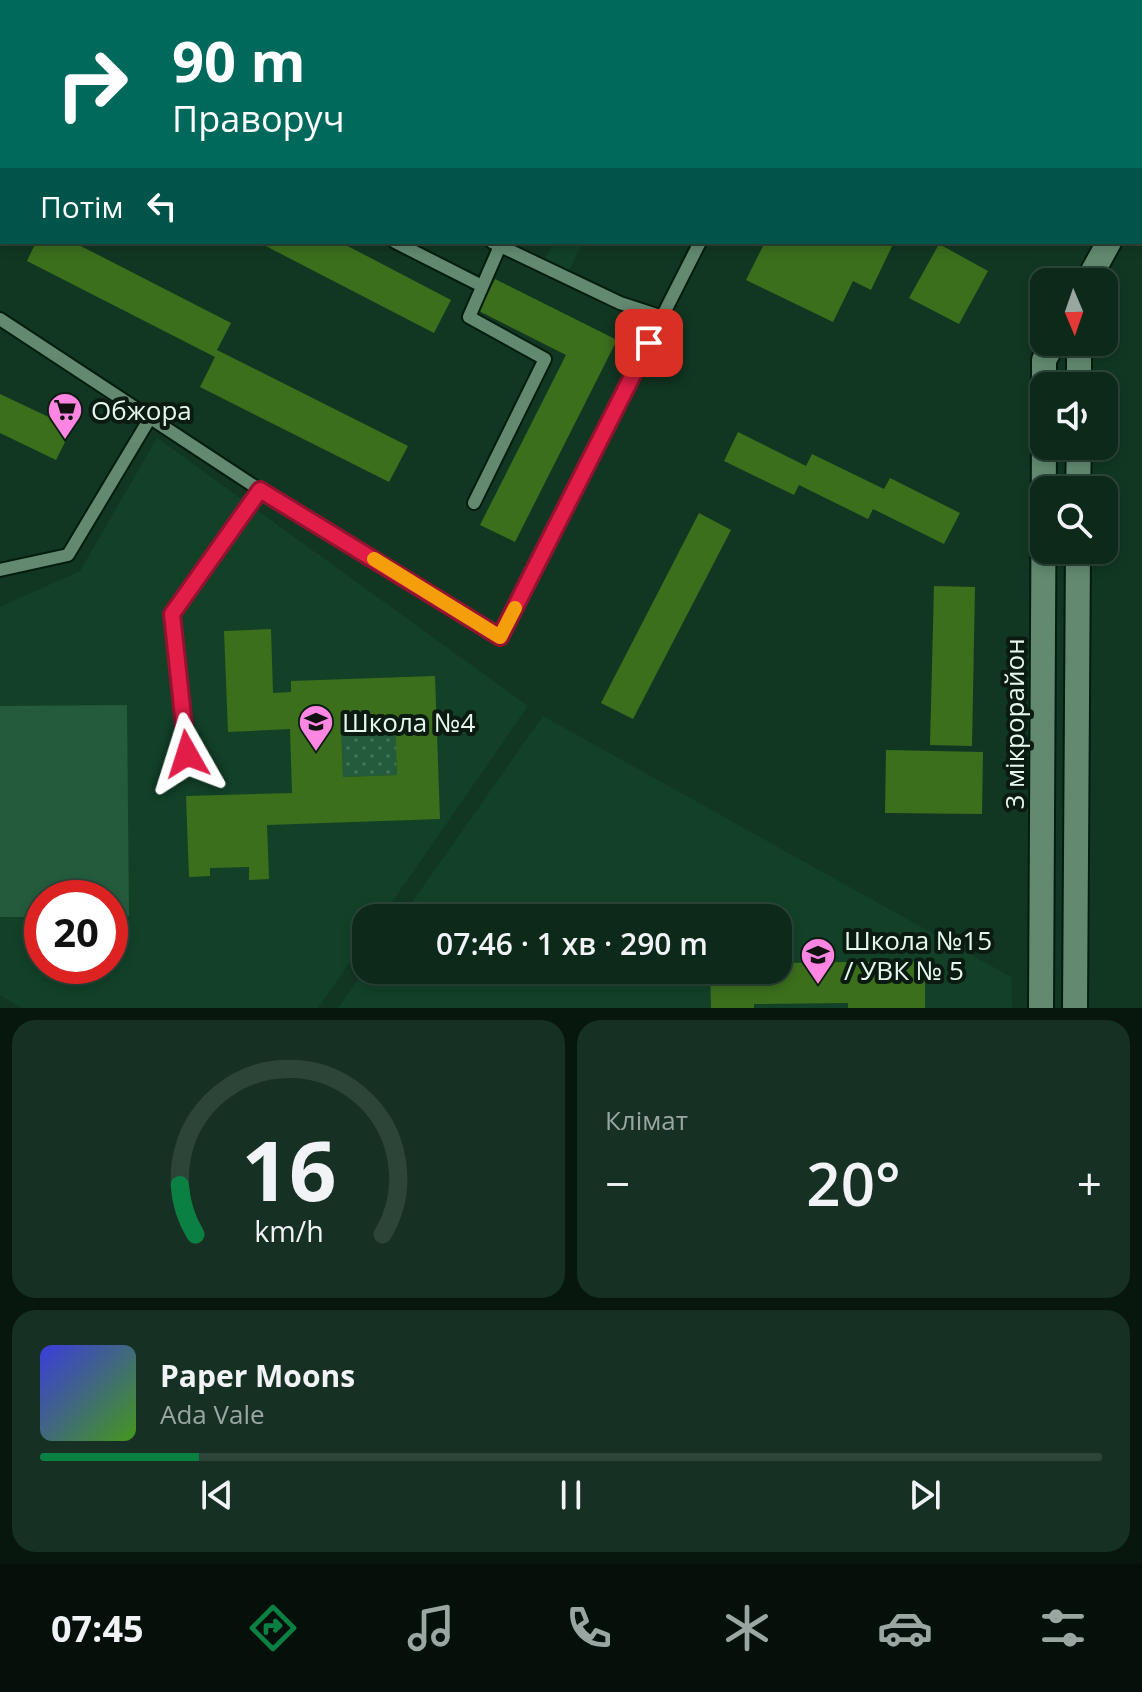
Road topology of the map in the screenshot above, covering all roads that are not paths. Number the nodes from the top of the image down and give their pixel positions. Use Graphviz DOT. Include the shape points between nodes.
graph roads {
  1 [pos="399,244"];
  2 [pos="496,244"];
  3 [pos="699,244"];
  4 [pos="1108,244"];
  5 [pos="1095,268"];
  6 [pos="482,286"];
  7 [pos="663,317"];
  8 [pos="0,319"];
  9 [pos="150,418"];
  10 [pos="1044,460"];
  11 [pos="260,490"];
  12 [pos="474,503"];
  13 [pos="1078,564"];
  14 [pos="0,570"];
  15 [pos="187,754"];
  16 [pos="1041,1008"];
  17 [pos="1075,1008"];
  1 -- 6 [label="lane"];
  2 -- 6 [label="lane"];
  2 -- 7 [label="lane" via="620,303"];
  3 -- 7 [label="lane"];
  4 -- 5 [label="street"];
  6 -- 12 [label="lane" via="469,317 545,359"];
  7 -- 11 [label="lane" via="500,637"];
  8 -- 9 [label="lane"];
  9 -- 11 [label="lane"];
  9 -- 14 [label="lane" via="68,555"];
  10 -- 16 [label="street, 3 мікрорайон"];
  11 -- 15 [label="lane" via="172,614"];
  13 -- 17 [label="street"];
}
